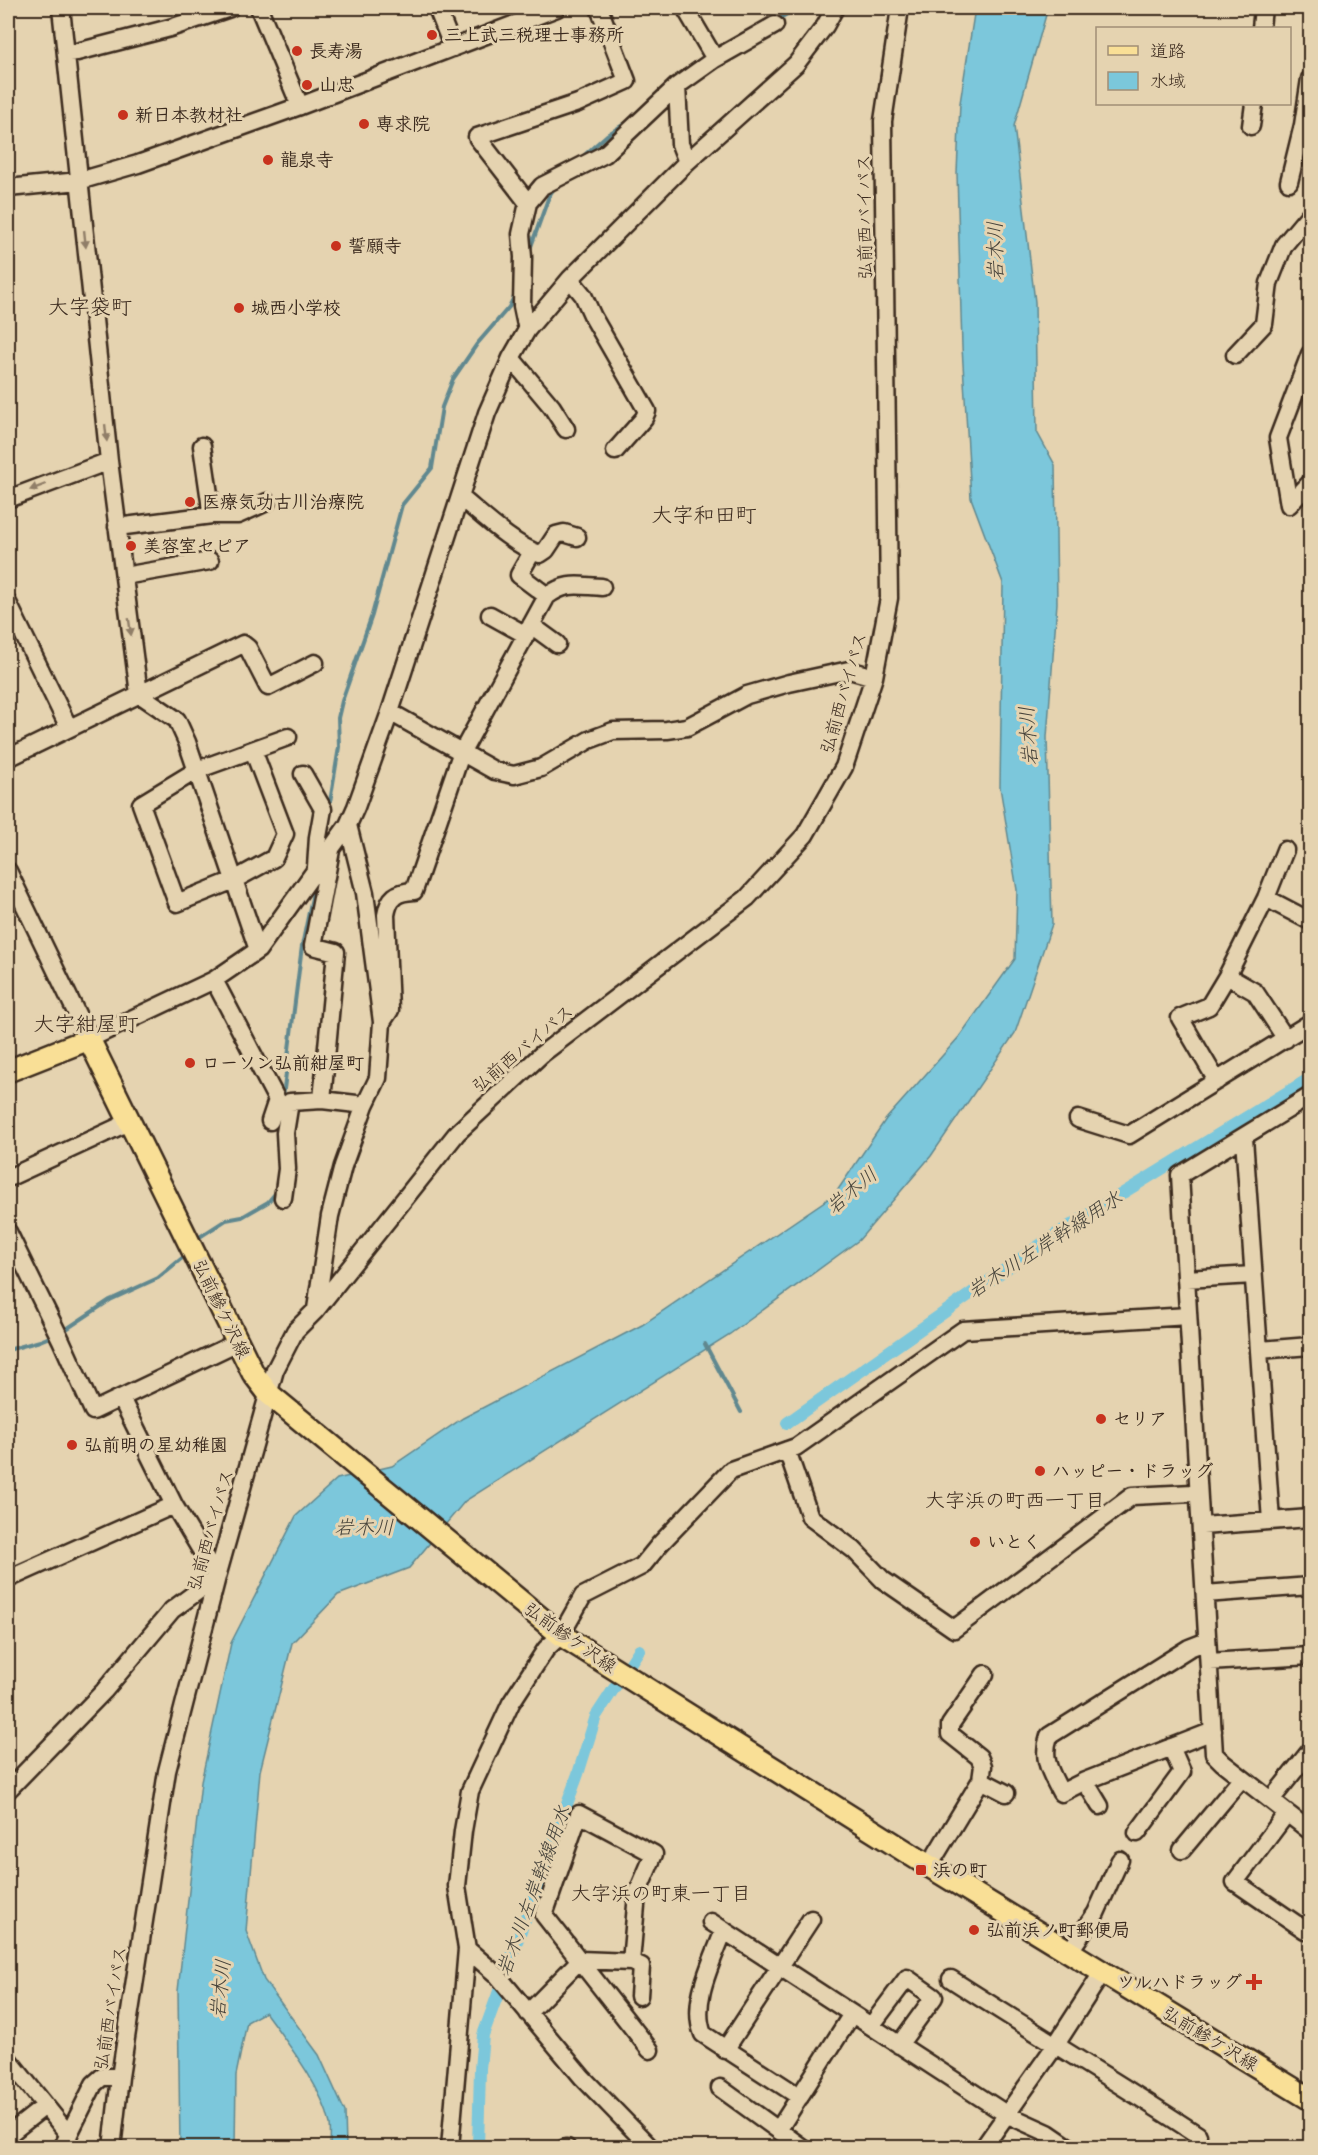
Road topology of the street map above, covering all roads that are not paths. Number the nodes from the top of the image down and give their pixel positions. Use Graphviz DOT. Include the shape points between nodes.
graph roads {
  1 [pos="61,8"];
  2 [pos="230,8"];
  3 [pos="259,8"];
  4 [pos="437,8"];
  5 [pos="557,8"];
  6 [pos="599,8"];
  7 [pos="685,8"];
  8 [pos="835,8"];
  9 [pos="900,8"];
  10 [pos="1263,8"];
  11 [pos="775,25"];
  12 [pos="1261,27"];
  13 [pos="453,48"];
  14 [pos="66,53"];
  15 [pos="715,59"];
  16 [pos="1311,79"];
  17 [pos="677,86"];
  18 [pos="1254,105"];
  19 [pos="300,106"];
  20 [pos="1307,125"];
  21 [pos="1251,126"];
  22 [pos="687,162"];
  23 [pos="79,181"];
  24 [pos="1289,182"];
  25 [pos="8,188"];
  26 [pos="528,203"];
  27 [pos="1311,214"];
  28 [pos="570,279"];
  29 [pos="526,330"];
  30 [pos="1311,354"];
  31 [pos="1235,355"];
  32 [pos="511,358"];
  33 [pos="1304,391"];
  34 [pos="566,429"];
  35 [pos="202,446"];
  36 [pos="615,451"];
  37 [pos="109,461"];
  38 [pos="1311,483"];
  39 [pos="460,497"];
  40 [pos="8,499"];
  41 [pos="267,502"];
  42 [pos="212,515"];
  43 [pos="117,527"];
  44 [pos="577,537"];
  45 [pos="532,552"];
  46 [pos="210,561"];
  47 [pos="124,576"];
  48 [pos="602,588"];
  49 [pos="547,596"];
  50 [pos="8,603"];
  51 [pos="490,615"];
  52 [pos="529,630"];
  53 [pos="557,644"];
  54 [pos="315,663"];
  55 [pos="874,676"];
  56 [pos="139,694"];
  57 [pos="390,712"];
  58 [pos="69,728"];
  59 [pos="288,737"];
  60 [pos="253,750"];
  61 [pos="461,754"];
  62 [pos="8,758"];
  63 [pos="197,770"];
  64 [pos="303,774"];
  65 [pos="348,825"];
  66 [pos="331,847"];
  67 [pos="1285,850"];
  68 [pos="316,868"];
  69 [pos="8,871"];
  70 [pos="234,880"];
  71 [pos="1266,898"];
  72 [pos="1311,921"];
  73 [pos="258,950"];
  74 [pos="1227,976"];
  75 [pos="214,980"];
  76 [pos="382,1022"];
  77 [pos="1311,1023"];
  78 [pos="1286,1039"];
  79 [pos="89,1040"];
  80 [pos="8,1071"];
  81 [pos="1217,1081"];
  82 [pos="1311,1096"];
  83 [pos="321,1100"];
  84 [pos="365,1105"];
  85 [pos="1078,1119"];
  86 [pos="270,1121"];
  87 [pos="129,1122"];
  88 [pos="1244,1138"];
  89 [pos="8,1178"];
  90 [pos="283,1198"];
  91 [pos="8,1232"];
  92 [pos="1253,1275"];
  93 [pos="1186,1279"];
  94 [pos="316,1310"];
  95 [pos="1188,1316"];
  96 [pos="238,1342"];
  97 [pos="1311,1346"];
  98 [pos="1260,1350"];
  99 [pos="269,1394"];
  100 [pos="121,1398"];
  101 [pos="787,1450"];
  102 [pos="1193,1493"];
  103 [pos="174,1505"];
  104 [pos="1311,1518"];
  105 [pos="1271,1521"];
  106 [pos="1202,1526"];
  107 [pos="217,1577"];
  108 [pos="8,1579"];
  109 [pos="1311,1586"];
  110 [pos="1205,1594"];
  111 [pos="556,1632"];
  112 [pos="1208,1641"];
  113 [pos="1311,1656"];
  114 [pos="1209,1662"];
  115 [pos="985,1674"];
  116 [pos="1213,1731"];
  117 [pos="1171,1747"];
  118 [pos="1311,1750"];
  119 [pos="1242,1778"];
  120 [pos="981,1779"];
  121 [pos="1085,1781"];
  122 [pos="8,1790"];
  123 [pos="1006,1793"];
  124 [pos="1270,1800"];
  125 [pos="1100,1806"];
  126 [pos="1287,1813"];
  127 [pos="1311,1831"];
  128 [pos="1137,1833"];
  129 [pos="1182,1850"];
  130 [pos="1120,1860"];
  131 [pos="929,1866"];
  132 [pos="811,1919"];
  133 [pos="1309,1929"];
  134 [pos="467,1949"];
  135 [pos="1069,1952"];
  136 [pos="580,1960"];
  137 [pos="630,1962"];
  138 [pos="780,1966"];
  139 [pos="1102,1972"];
  140 [pos="951,1979"];
  141 [pos="639,1996"];
  142 [pos="528,2013"];
  143 [pos="852,2014"];
  144 [pos="871,2026"];
  145 [pos="899,2045"];
  146 [pos="1055,2046"];
  147 [pos="650,2050"];
  148 [pos="726,2050"];
  149 [pos="8,2059"];
  150 [pos="120,2077"];
  151 [pos="720,2088"];
  152 [pos="800,2097"];
  153 [pos="1311,2099"];
  154 [pos="45,2106"];
  155 [pos="1006,2114"];
  156 [pos="779,2129"];
  157 [pos="1198,2134"];
  158 [pos="8,2135"];
  159 [pos="65,2141"];
  160 [pos="112,2148"];
  161 [pos="450,2148"];
  162 [pos="651,2148"];
  163 [pos="803,2148"];
  164 [pos="983,2148"];
  165 [pos="1070,2148"];
  1 -- 14 [label="street"];
  2 -- 14 [label="street" via="170,28"];
  3 -- 19 [label="street"];
  4 -- 13 [label="street"];
  5 -- 13 [label="street"];
  6 -- 26 [label="street" via="627,81 578,103 477,137"];
  7 -- 15 [label="street"];
  8 -- 22 [label="street" via="795,64"];
  9 -- 55 [label="street, 弘前西バイパス" via="883,121 889,598"];
  10 -- 12 [label="street"];
  11 -- 15 [label="street"];
  13 -- 19 [label="street"];
  14 -- 23 [label="street"];
  15 -- 17 [label="street"];
  16 -- 20 [label="street"];
  17 -- 22 [label="street" via="680,144"];
  17 -- 26 [label="street" via="605,154 542,186"];
  18 -- 21 [label="street"];
  19 -- 23 [label="street" via="138,165"];
  20 -- 24 [label="street"];
  22 -- 28 [label="street"];
  23 -- 25 [label="street"];
  23 -- 37 [label="street, one-way"];
  26 -- 29 [label="street" via="521,234"];
  27 -- 31 [label="street" via="1284,245 1269,283 1263,324"];
  28 -- 29 [label="street"];
  28 -- 36 [label="street" via="583,295 647,411"];
  29 -- 32 [label="street"];
  30 -- 33 [label="street"];
  32 -- 34 [label="street"];
  32 -- 39 [label="street" via="487,413"];
  33 -- 38 [label="street" via="1278,438 1289,505"];
  35 -- 42 [label="street"];
  37 -- 40 [label="street, one-way"];
  37 -- 43 [label="street"];
  39 -- 45 [label="street"];
  39 -- 57 [label="street"];
  41 -- 42 [label="street" via="238,515"];
  42 -- 43 [label="street"];
  43 -- 47 [label="street"];
  44 -- 45 [label="street" via="556,535 546,550 540,554"];
  45 -- 49 [label="street" via="519,575"];
  46 -- 47 [label="street"];
  47 -- 56 [label="street, one-way"];
  48 -- 49 [label="street" via="573,585 558,588"];
  49 -- 52 [label="street"];
  50 -- 58 [label="street"];
  51 -- 52 [label="street"];
  52 -- 53 [label="street"];
  52 -- 61 [label="street"];
  54 -- 56 [label="street" via="268,687 243,644"];
  55 -- 61 [label="street" via="849,670 747,695 687,727 613,731 541,768 514,775 495,771"];
  55 -- 94 [label="street, 弘前西バイパス" via="844,767 805,835 747,898 542,1054 458,1133"];
  56 -- 58 [label="street"];
  56 -- 63 [label="street" via="177,720"];
  57 -- 61 [label="street"];
  57 -- 65 [label="street"];
  58 -- 62 [label="street"];
  59 -- 60 [label="street"];
  60 -- 63 [label="street"];
  60 -- 70 [label="street" via="285,834 274,858"];
  61 -- 76 [label="street" via="414,891 395,894 388,906 390,1010"];
  63 -- 70 [label="street"];
  63 -- 70 [label="street" via="141,804 177,903"];
  64 -- 68 [label="street" via="323,809"];
  65 -- 66 [label="street"];
  65 -- 76 [label="street" via="365,893"];
  66 -- 68 [label="street"];
  66 -- 83 [label="street" via="313,946 336,952"];
  67 -- 71 [label="street"];
  68 -- 73 [label="street"];
  69 -- 79 [label="street"];
  70 -- 73 [label="street"];
  71 -- 72 [label="street"];
  71 -- 74 [label="street"];
  73 -- 75 [label="street"];
  74 -- 78 [label="street" via="1255,992"];
  74 -- 81 [label="street" via="1209,1006 1180,1018"];
  75 -- 79 [label="street"];
  75 -- 86 [label="street" via="277,1100"];
  76 -- 84 [label="street" via="378,1078"];
  77 -- 78 [label="street"];
  78 -- 81 [label="street"];
  79 -- 80 [label="main road"];
  79 -- 87 [label="main road, 弘前鰺ケ沢線"];
  81 -- 85 [label="street" via="1129,1135"];
  82 -- 88 [label="street"];
  83 -- 84 [label="street"];
  83 -- 90 [label="street" via="290,1102"];
  84 -- 94 [label="street" via="330,1216"];
  87 -- 89 [label="street"];
  87 -- 96 [label="main road, 弘前鰺ケ沢線"];
  88 -- 92 [label="street"];
  88 -- 93 [label="street" via="1180,1175"];
  91 -- 100 [label="street" via="93,1411"];
  92 -- 93 [label="street"];
  92 -- 98 [label="street"];
  93 -- 95 [label="street"];
  94 -- 99 [label="street, 弘前西バイパス" via="295,1331 275,1370"];
  95 -- 101 [label="street" via="963,1330"];
  95 -- 106 [label="street"];
  96 -- 99 [label="main road, 弘前鰺ケ沢線"];
  96 -- 100 [label="street"];
  97 -- 98 [label="street"];
  98 -- 105 [label="street"];
  99 -- 107 [label="street, 弘前西バイパス"];
  99 -- 111 [label="main road, 弘前鰺ケ沢線"];
  100 -- 103 [label="street"];
  101 -- 102 [label="street" via="810,1517 854,1550 883,1580 954,1629 1132,1496"];
  101 -- 111 [label="street" via="731,1470 642,1566 583,1596"];
  103 -- 107 [label="street"];
  103 -- 108 [label="street"];
  104 -- 105 [label="street"];
  105 -- 106 [label="street"];
  106 -- 110 [label="street"];
  107 -- 122 [label="street" via="172,1610 104,1691"];
  107 -- 150 [label="street, 弘前西バイパス" via="167,1771"];
  109 -- 110 [label="street"];
  110 -- 112 [label="street"];
  111 -- 131 [label="main road, 弘前鰺ケ沢線"];
  111 -- 134 [label="street" via="511,1703 470,1791 457,1886"];
  112 -- 114 [label="street"];
  112 -- 121 [label="street" via="1189,1648 1049,1736 1045,1748 1048,1765 1061,1793"];
  113 -- 114 [label="street"];
  114 -- 116 [label="street"];
  115 -- 120 [label="street" via="950,1725 950,1734 979,1757 983,1766"];
  116 -- 117 [label="street"];
  116 -- 119 [label="street" via="1214,1754"];
  117 -- 121 [label="street"];
  117 -- 128 [label="street" via="1182,1772"];
  118 -- 124 [label="street"];
  119 -- 124 [label="street"];
  119 -- 129 [label="street"];
  120 -- 123 [label="street"];
  120 -- 131 [label="street"];
  121 -- 125 [label="street"];
  124 -- 126 [label="street"];
  126 -- 127 [label="street"];
  126 -- 133 [label="street" via="1235,1882"];
  130 -- 135 [label="street" via="1096,1913"];
  131 -- 135 [label="main road, 弘前鰺ケ沢線"];
  132 -- 138 [label="street"];
  134 -- 142 [label="street" via="501,1980"];
  134 -- 161 [label="street"];
  135 -- 139 [label="main road, 弘前鰺ケ沢線"];
  136 -- 137 [label="street"];
  136 -- 137 [label="street" via="543,1915 579,1814 654,1854 637,1894"];
  136 -- 142 [label="street"];
  136 -- 147 [label="street"];
  137 -- 141 [label="street" via="640,1966"];
  138 -- 143 [label="street"];
  138 -- 148 [label="street"];
  138 -- 148 [label="street" via="718,1926 701,1995 699,2023 703,2034"];
  139 -- 146 [label="street"];
  139 -- 153 [label="main road, 弘前鰺ケ沢線"];
  140 -- 146 [label="street"];
  142 -- 162 [label="street" via="582,2077"];
  143 -- 144 [label="street"];
  143 -- 152 [label="street"];
  144 -- 145 [label="street"];
  144 -- 145 [label="street" via="907,1978 934,1996"];
  145 -- 155 [label="street"];
  146 -- 155 [label="street"];
  146 -- 157 [label="street"];
  148 -- 152 [label="street"];
  149 -- 154 [label="street"];
  150 -- 159 [label="street" via="102,2077 94,2084"];
  150 -- 160 [label="street, 弘前西バイパス"];
  151 -- 156 [label="street"];
  152 -- 156 [label="street"];
  154 -- 158 [label="street"];
  154 -- 159 [label="street"];
  155 -- 164 [label="street"];
  155 -- 165 [label="street"];
  156 -- 163 [label="street"];
}
